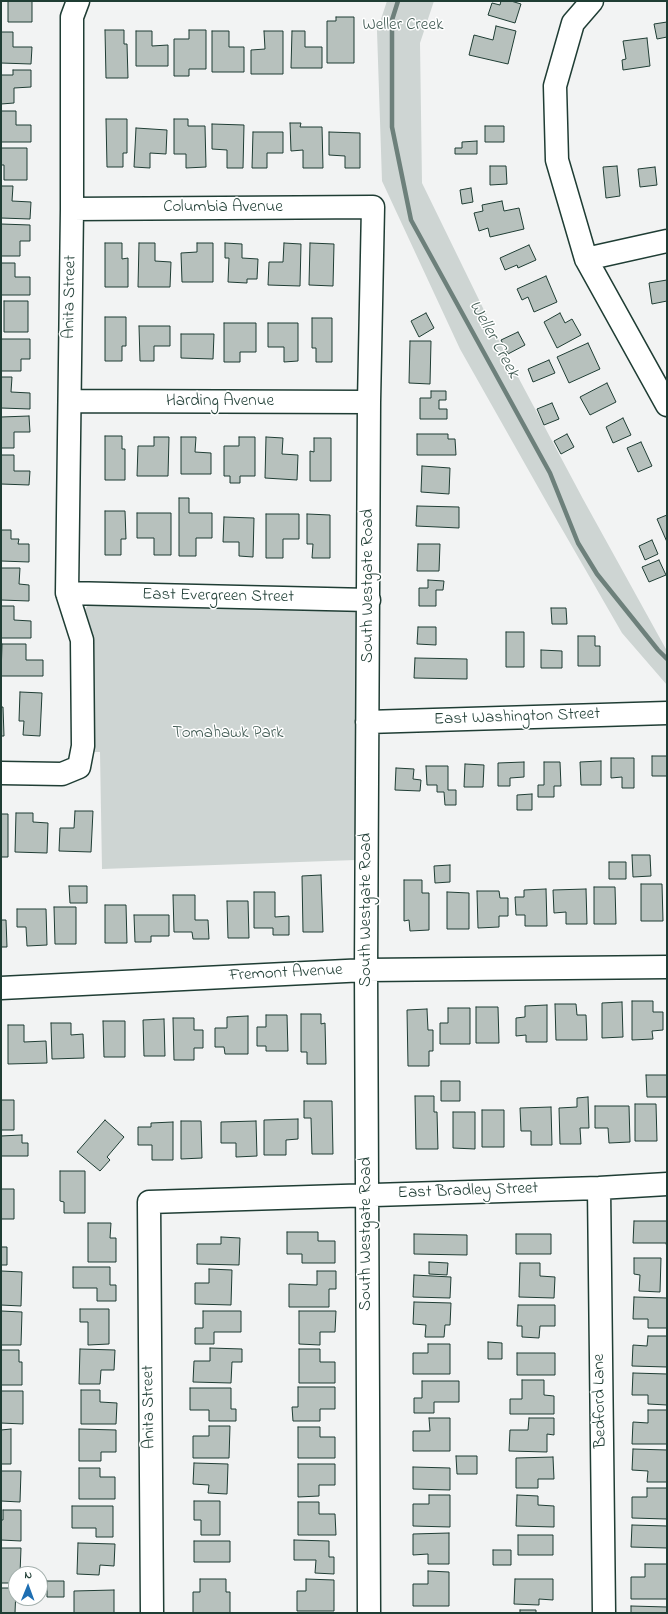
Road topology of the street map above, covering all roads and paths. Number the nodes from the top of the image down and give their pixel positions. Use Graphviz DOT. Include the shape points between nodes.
graph roads {
  1 [pos="78,1"];
  2 [pos="592,1"];
  3 [pos="373,207"];
  4 [pos="72,209"];
  5 [pos="667,241"];
  6 [pos="586,259"];
  7 [pos="70,402"];
  8 [pos="370,402"];
  9 [pos="667,405"];
  10 [pos="67,593"];
  11 [pos="369,600"];
  12 [pos="667,713"];
  13 [pos="367,722"];
  14 [pos="1,773"];
  15 [pos="667,967"];
  16 [pos="366,970"];
  17 [pos="1,988"];
  18 [pos="667,1184"];
  19 [pos="599,1188"];
  20 [pos="367,1195"];
  21 [pos="149,1202"];
  22 [pos="152,1613"];
  23 [pos="369,1613"];
  24 [pos="604,1613"];
  1 -- 4 [label="street, Anita Street" via="72,17"];
  2 -- 6 [label="street" via="573,23 555,86 557,160"];
  3 -- 4 [label="street, Columbia Avenue"];
  3 -- 8 [label="street, South Westgate Road"];
  4 -- 7 [label="street, Anita Street"];
  5 -- 6 [label="street"];
  6 -- 9 [label="street"];
  7 -- 8 [label="street, Harding Avenue"];
  7 -- 10 [label="street, Anita Street"];
  8 -- 11 [label="street, South Westgate Road"];
  10 -- 11 [label="street, East Evergreen Street"];
  10 -- 14 [label="street, Anita Street" via="82,640 83,746 79,767 62,774"];
  11 -- 13 [label="street, South Westgate Road"];
  12 -- 13 [label="street, East Washington Street"];
  13 -- 16 [label="street, South Westgate Road"];
  15 -- 16 [label="street, Fremont Avenue"];
  16 -- 17 [label="street, Fremont Avenue"];
  16 -- 20 [label="street, South Westgate Road"];
  18 -- 19 [label="street, East Bradley Street"];
  19 -- 20 [label="street, East Bradley Street"];
  19 -- 24 [label="street, Bedford Lane"];
  20 -- 21 [label="street, East Bradley Street"];
  20 -- 23 [label="street, South Westgate Road"];
  21 -- 22 [label="street, Anita Street"];
}
